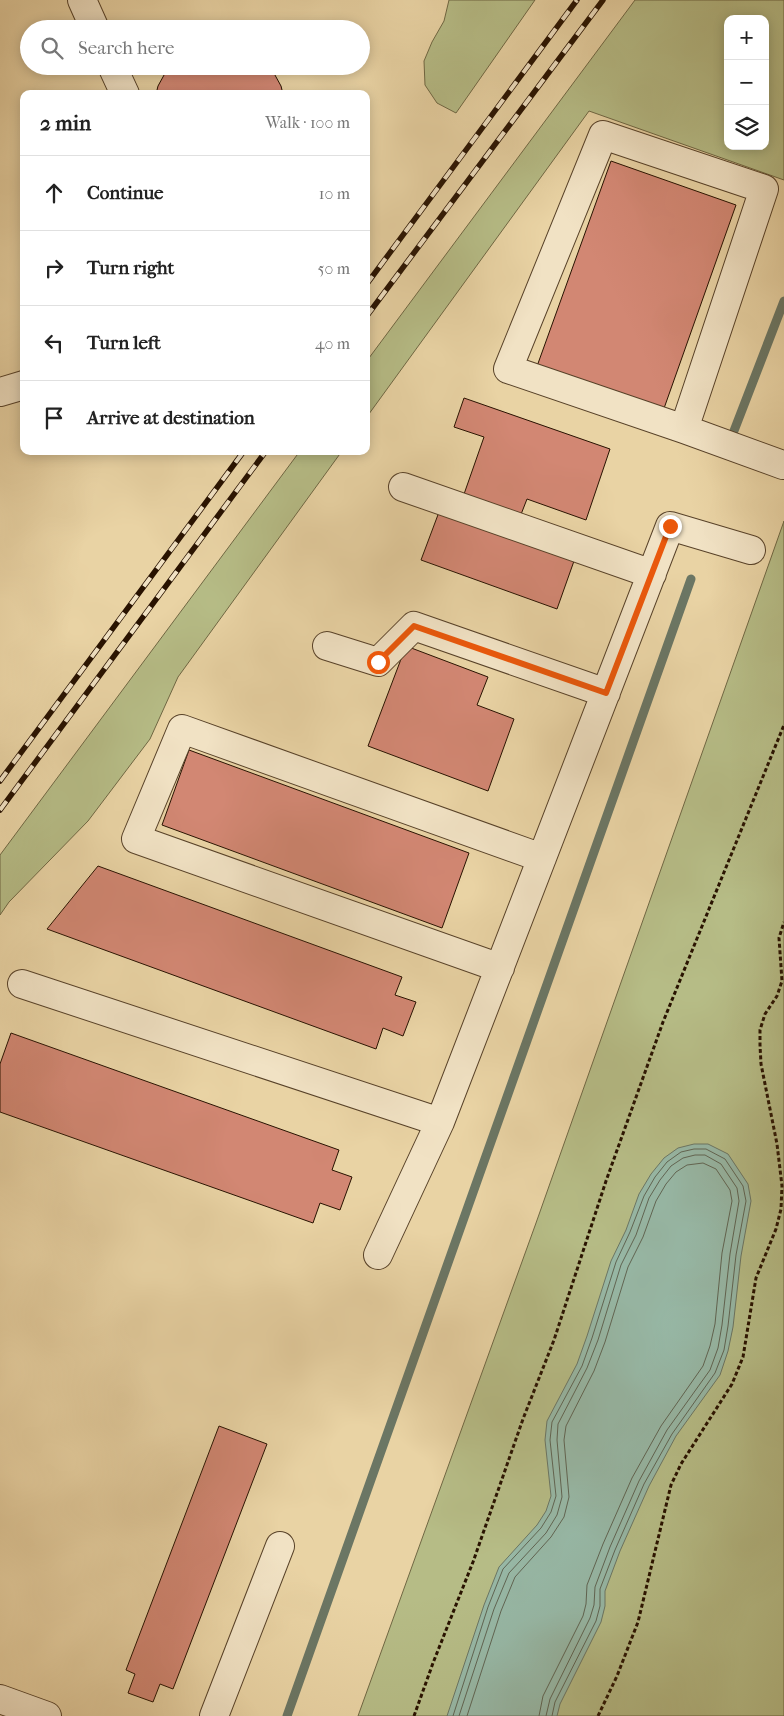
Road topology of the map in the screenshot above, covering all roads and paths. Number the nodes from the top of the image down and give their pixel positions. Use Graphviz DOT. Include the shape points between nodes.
graph roads {
  1 [pos="82,0"];
  2 [pos="91,20"];
  3 [pos="116,75"];
  4 [pos="123,90"];
  5 [pos="20,386"];
  6 [pos="0,392"];
  7 [pos="684,429"];
  8 [pos="783,465"];
  9 [pos="403,487"];
  10 [pos="752,550"];
  11 [pos="652,574"];
  12 [pos="327,646"];
  13 [pos="606,693"];
  14 [pos="784,724"];
  15 [pos="542,858"];
  16 [pos="784,922"];
  17 [pos="500,968"];
  18 [pos="22,984"];
  19 [pos="440,1122"];
  20 [pos="378,1255"];
  21 [pos="280,1546"];
  22 [pos="0,1699"];
  23 [pos="47,1716"];
  24 [pos="214,1716"];
  25 [pos="414,1716"];
  26 [pos="598,1716"];
  1 -- 2 [label="lane"];
  3 -- 4 [label="lane"];
  5 -- 6 [label="lane"];
  7 -- 7 [label="lane" via="508,369 603,135 764,189"];
  7 -- 8 [label="lane"];
  9 -- 11 [label="lane"];
  10 -- 11 [label="lane" via="670,526"];
  11 -- 13 [label="lane"];
  12 -- 13 [label="lane" via="378,662 414,626"];
  13 -- 15 [label="lane"];
  14 -- 25 [label="path" via="663,1022 554,1340"];
  15 -- 17 [label="lane"];
  15 -- 17 [label="lane" via="182,729 136,839"];
  16 -- 26 [label="path" via="780,938 782,981 760,1030 761,1064 782,1186 781,1209 756,1278 743,1357 732,1384 671,1485 638,1622"];
  17 -- 19 [label="lane"];
  18 -- 19 [label="lane"];
  19 -- 20 [label="lane"];
  21 -- 24 [label="lane"];
  22 -- 23 [label="lane"];
}
